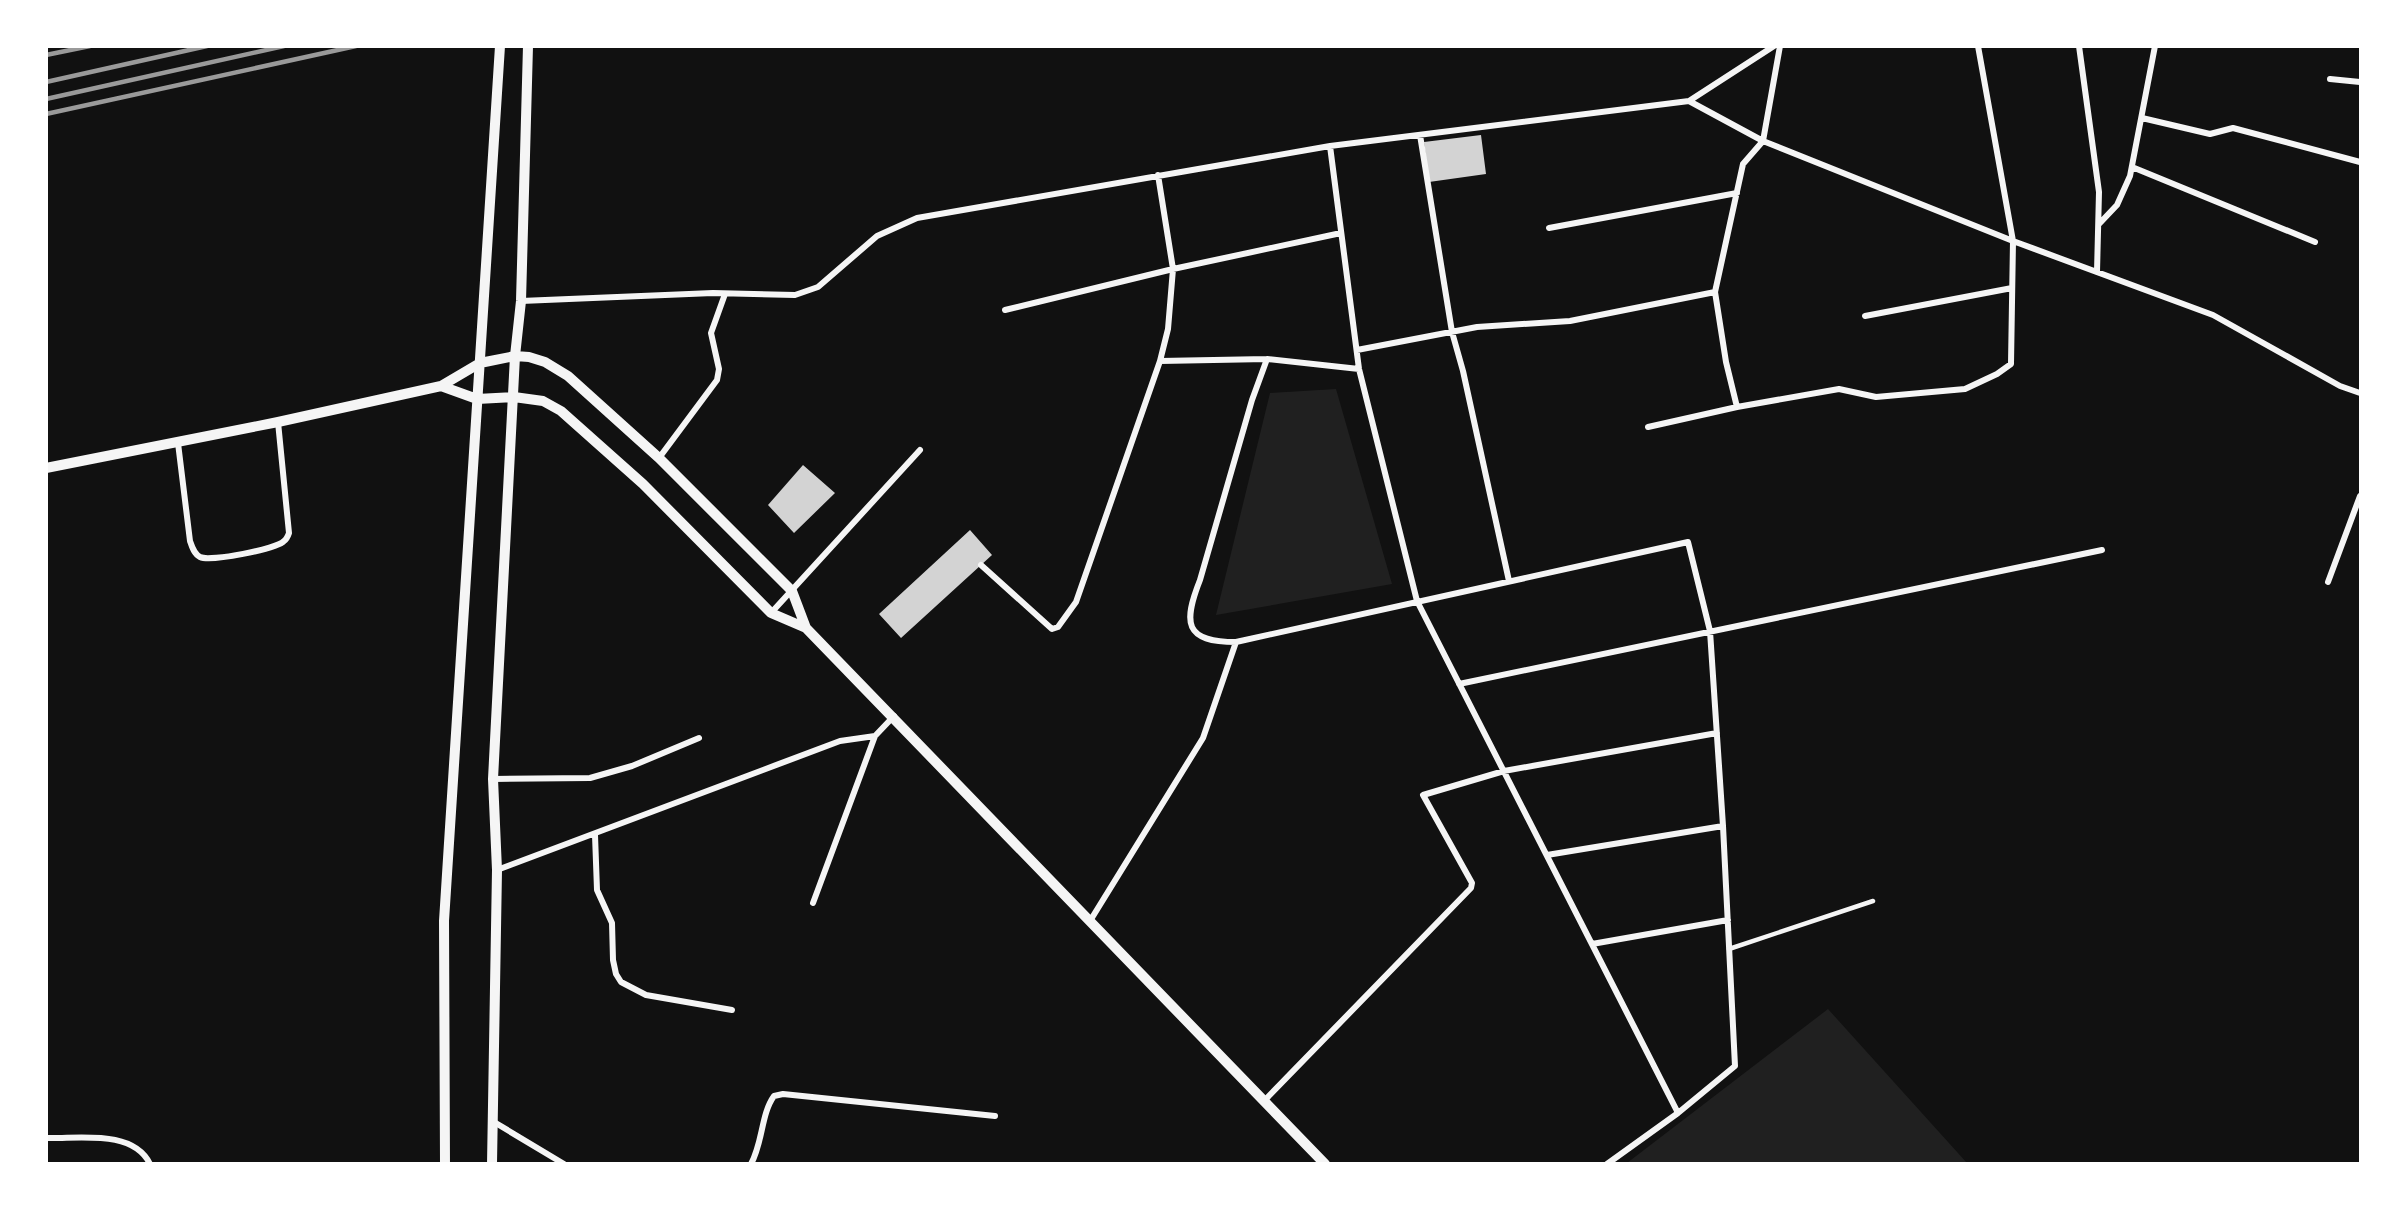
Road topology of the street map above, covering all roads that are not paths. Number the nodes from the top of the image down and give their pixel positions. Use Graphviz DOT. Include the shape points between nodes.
graph roads {
  1 [pos="500,46"];
  2 [pos="528,46"];
  3 [pos="1774,46"];
  4 [pos="1780,46"];
  5 [pos="1978,46"];
  6 [pos="2079,46"];
  7 [pos="2155,46"];
  8 [pos="2330,79"];
  9 [pos="2361,82"];
  10 [pos="1689,101"];
  11 [pos="2142,118"];
  12 [pos="1420,135"];
  13 [pos="1763,141"];
  14 [pos="1330,146"];
  15 [pos="2361,162"];
  16 [pos="2132,167"];
  17 [pos="1158,175"];
  18 [pos="1737,193"];
  19 [pos="2099,224"];
  20 [pos="1548,228"];
  21 [pos="1341,233"];
  22 [pos="2013,241"];
  23 [pos="2315,242"];
  24 [pos="1173,269"];
  25 [pos="2097,272"];
  26 [pos="2012,288"];
  27 [pos="1715,292"];
  28 [pos="725,294"];
  29 [pos="521,301"];
  30 [pos="1005,310"];
  31 [pos="1865,316"];
  32 [pos="1452,333"];
  33 [pos="1357,350"];
  34 [pos="515,356"];
  35 [pos="1267,358"];
  36 [pos="1160,361"];
  37 [pos="480,363"];
  38 [pos="1359,369"];
  39 [pos="441,386"];
  40 [pos="2361,393"];
  41 [pos="514,397"];
  42 [pos="477,399"];
  43 [pos="1737,407"];
  44 [pos="278,422"];
  45 [pos="1648,427"];
  46 [pos="178,443"];
  47 [pos="920,450"];
  48 [pos="659,458"];
  49 [pos="46,468"];
  50 [pos="2361,496"];
  51 [pos="2102,550"];
  52 [pos="981,565"];
  53 [pos="1509,581"];
  54 [pos="2328,582"];
  55 [pos="792,591"];
  56 [pos="1417,601"];
  57 [pos="771,613"];
  58 [pos="806,628"];
  59 [pos="1710,631"];
  60 [pos="1236,642"];
  61 [pos="1460,684"];
  62 [pos="894,716"];
  63 [pos="1717,733"];
  64 [pos="875,736"];
  65 [pos="699,738"];
  66 [pos="1504,771"];
  67 [pos="493,779"];
  68 [pos="1723,826"];
  69 [pos="595,835"];
  70 [pos="1547,855"];
  71 [pos="497,870"];
  72 [pos="1873,901"];
  73 [pos="813,903"];
  74 [pos="1728,920"];
  75 [pos="1090,921"];
  76 [pos="1592,944"];
  77 [pos="1729,949"];
  78 [pos="732,1010"];
  79 [pos="1262,1102"];
  80 [pos="1678,1113"];
  81 [pos="995,1116"];
  82 [pos="494,1122"];
  83 [pos="46,1138"];
  84 [pos="150,1164"];
  85 [pos="445,1164"];
  86 [pos="492,1164"];
  87 [pos="564,1164"];
  88 [pos="751,1164"];
  89 [pos="1325,1164"];
  90 [pos="1607,1164"];
  1 -- 37 [label="street"];
  2 -- 29 [label="street"];
  3 -- 10 [label="street"];
  4 -- 13 [label="street"];
  5 -- 22 [label="street"];
  6 -- 19 [label="street" via="2096,160"];
  7 -- 11 [label="street"];
  8 -- 9 [label="street"];
  10 -- 12 [label="street"];
  10 -- 13 [label="street"];
  11 -- 15 [label="street" via="2210,134 2232,128"];
  11 -- 16 [label="street"];
  12 -- 14 [label="street"];
  12 -- 32 [label="street"];
  13 -- 18 [label="street" via="1743,164"];
  13 -- 22 [label="street"];
  14 -- 17 [label="street"];
  14 -- 21 [label="street"];
  16 -- 19 [label="street" via="2124,194"];
  16 -- 23 [label="street"];
  17 -- 24 [label="street"];
  17 -- 28 [label="street" via="917,218 878,236 818,287 806,292 779,296"];
  18 -- 20 [label="street"];
  18 -- 27 [label="street"];
  19 -- 25 [label="street"];
  21 -- 24 [label="street"];
  21 -- 33 [label="street"];
  22 -- 25 [label="street"];
  22 -- 26 [label="street"];
  24 -- 30 [label="street"];
  24 -- 36 [label="street" via="1168,329"];
  25 -- 40 [label="street" via="2213,315 2340,386"];
  26 -- 31 [label="street"];
  26 -- 43 [label="street" via="2011,364 1965,389 1876,397 1839,389"];
  27 -- 32 [label="street" via="1570,321 1477,327"];
  27 -- 43 [label="street"];
  28 -- 29 [label="street"];
  28 -- 48 [label="street" via="711,333 719,369 717,380"];
  29 -- 34 [label="street"];
  32 -- 33 [label="street"];
  32 -- 53 [label="street"];
  33 -- 38 [label="street"];
  34 -- 37 [label="street"];
  34 -- 41 [label="street"];
  34 -- 48 [label="street" via="545,362 568,376"];
  35 -- 36 [label="street"];
  35 -- 38 [label="street"];
  35 -- 60 [label="street" via="1189,608 1194,632 1214,642"];
  36 -- 52 [label="street" via="1083,587 1058,627 1050,628"];
  37 -- 39 [label="street"];
  37 -- 42 [label="street"];
  38 -- 56 [label="street"];
  39 -- 42 [label="street"];
  39 -- 44 [label="street"];
  41 -- 42 [label="street"];
  41 -- 57 [label="street" via="543,401 578,424"];
  41 -- 67 [label="street"];
  42 -- 85 [label="street" via="444,921"];
  43 -- 45 [label="street"];
  44 -- 46 [label="street"];
  44 -- 46 [label="street" via="289,533 284,542 274,546 223,557 200,558 190,542"];
  46 -- 49 [label="street"];
  47 -- 55 [label="street"];
  48 -- 55 [label="street"];
  50 -- 54 [label="street"];
  51 -- 59 [label="street"];
  53 -- 56 [label="street"];
  53 -- 59 [label="street" via="1688,542"];
  55 -- 57 [label="street"];
  55 -- 58 [label="street"];
  56 -- 60 [label="street"];
  56 -- 61 [label="street"];
  57 -- 58 [label="street"];
  58 -- 62 [label="street"];
  59 -- 61 [label="street"];
  59 -- 63 [label="street"];
  60 -- 75 [label="street" via="1203,738"];
  61 -- 66 [label="street"];
  62 -- 64 [label="street"];
  62 -- 75 [label="street"];
  63 -- 66 [label="street"];
  63 -- 68 [label="street"];
  64 -- 69 [label="street" via="840,741"];
  64 -- 73 [label="street"];
  65 -- 67 [label="street" via="632,766 590,778"];
  66 -- 70 [label="street"];
  66 -- 79 [label="street" via="1423,795 1472,883 1471,888"];
  67 -- 71 [label="street"];
  68 -- 70 [label="street"];
  68 -- 74 [label="street"];
  69 -- 71 [label="street"];
  69 -- 78 [label="street" via="597,890 612,923 613,960 621,982 646,995"];
  70 -- 76 [label="street"];
  71 -- 82 [label="street"];
  72 -- 77 [label="lane"];
  74 -- 76 [label="street"];
  74 -- 77 [label="street"];
  75 -- 79 [label="street"];
  76 -- 80 [label="street"];
  77 -- 80 [label="street" via="1735,1066"];
  79 -- 89 [label="street"];
  80 -- 90 [label="street"];
  81 -- 88 [label="street" via="783,1094 774,1096 767,1105 763,1133"];
  82 -- 86 [label="street"];
  82 -- 87 [label="street"];
  83 -- 84 [label="street" via="131,1143 144,1152"];
}
